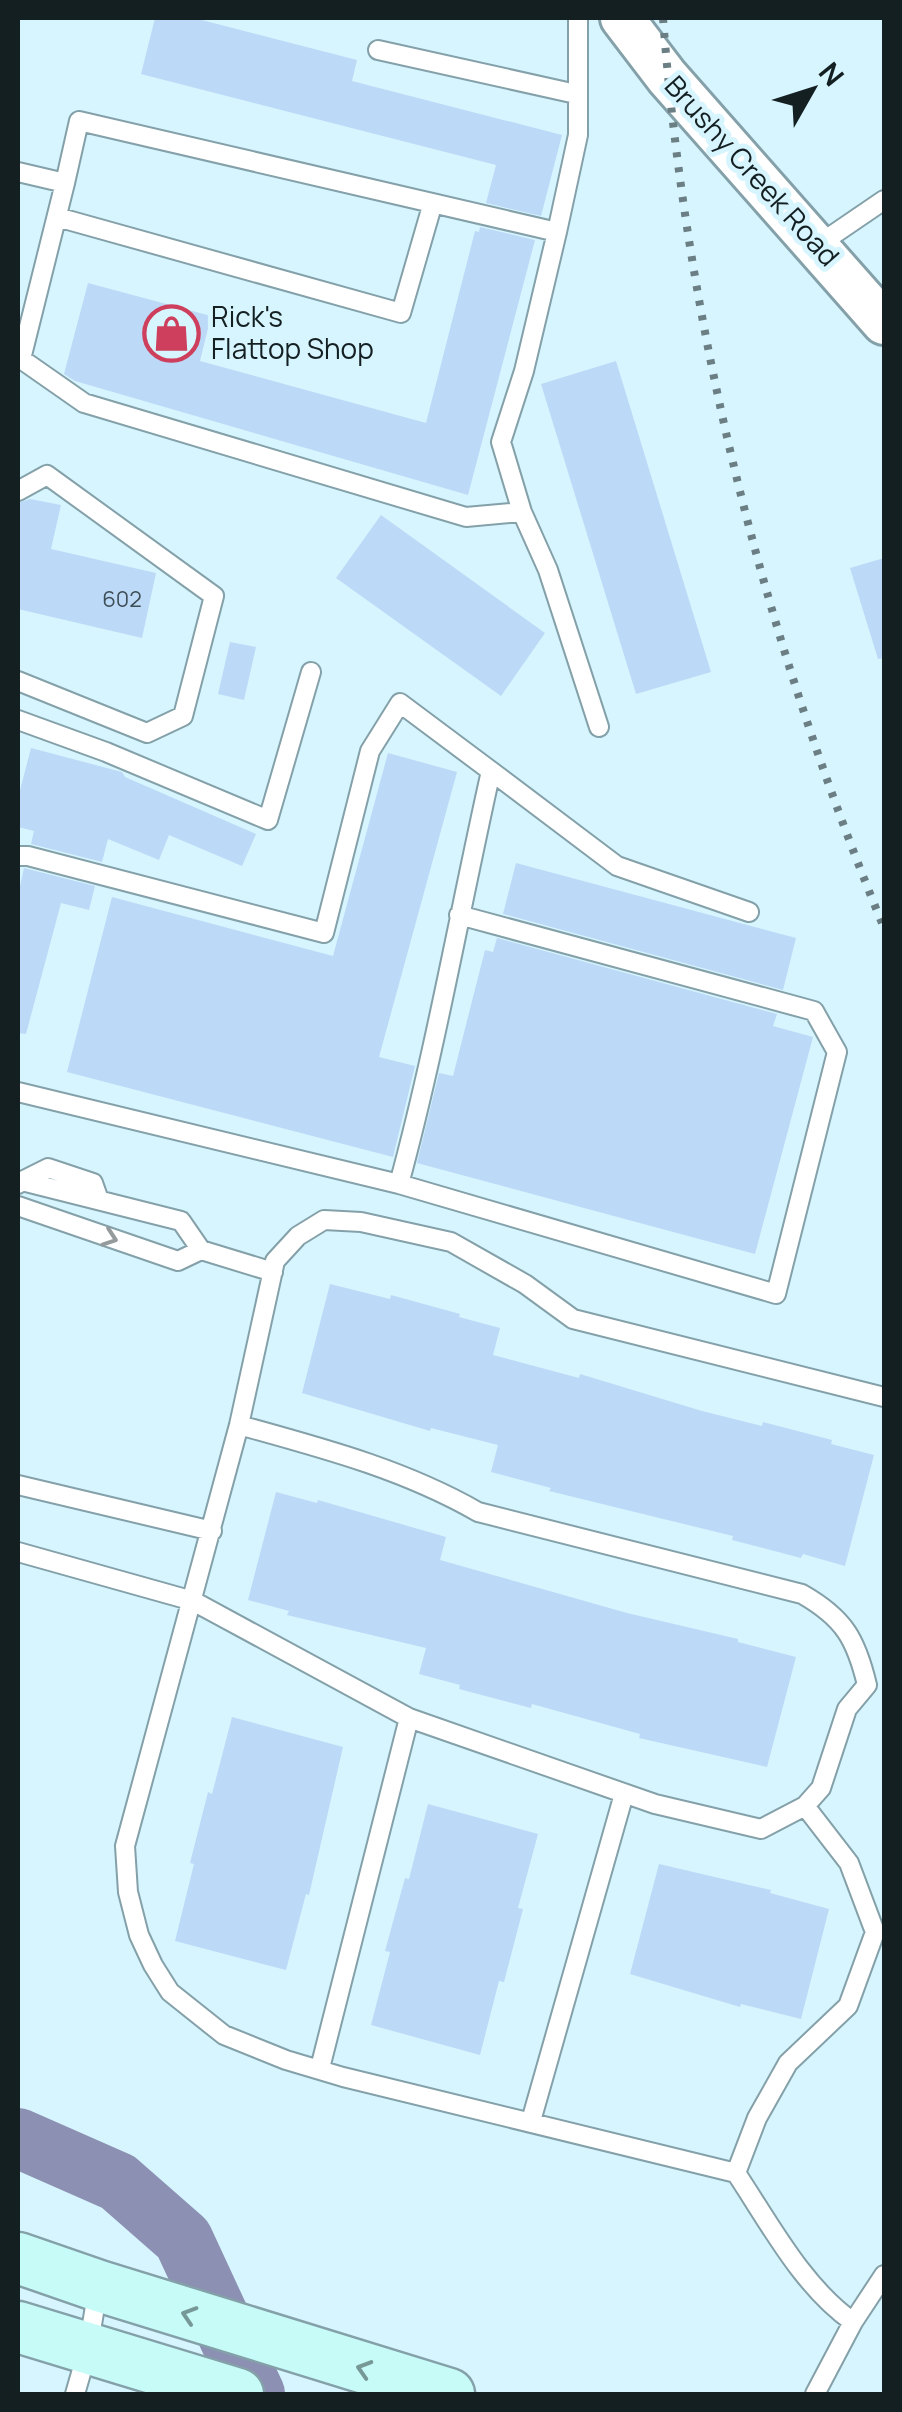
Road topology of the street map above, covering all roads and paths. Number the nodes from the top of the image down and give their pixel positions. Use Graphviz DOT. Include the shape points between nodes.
graph roads {
  1 [pos="578,18"];
  2 [pos="622,18"];
  3 [pos="378,50"];
  4 [pos="576,94"];
  5 [pos="18,172"];
  6 [pos="65,183"];
  7 [pos="884,200"];
  8 [pos="432,206"];
  9 [pos="57,218"];
  10 [pos="558,232"];
  11 [pos="818,245"];
  12 [pos="884,323"];
  13 [pos="18,491"];
  14 [pos="522,512"];
  15 [pos="311,672"];
  16 [pos="18,681"];
  17 [pos="18,720"];
  18 [pos="598,726"];
  19 [pos="490,771"];
  20 [pos="18,856"];
  21 [pos="749,912"];
  22 [pos="459,915"];
  23 [pos="18,1092"];
  24 [pos="20,1182"];
  25 [pos="399,1184"];
  26 [pos="18,1206"];
  27 [pos="200,1250"];
  28 [pos="273,1272"];
  29 [pos="884,1397"];
  30 [pos="239,1425"];
  31 [pos="18,1485"];
  32 [pos="212,1531"];
  33 [pos="18,1552"];
  34 [pos="193,1601"];
  35 [pos="876,1686"];
  36 [pos="408,1718"];
  37 [pos="624,1794"];
  38 [pos="805,1806"];
  39 [pos="320,2068"];
  40 [pos="531,2122"];
  41 [pos="736,2172"];
  42 [pos="18,2258"];
  43 [pos="884,2275"];
  44 [pos="99,2286"];
  45 [pos="853,2322"];
  46 [pos="18,2327"];
  47 [pos="81,2372"];
  48 [pos="238,2394"];
  49 [pos="449,2394"];
  50 [pos="814,2394"];
  1 -- 4 [label="lane"];
  2 -- 11 [label="street, Brushy Creek Road" via="667,78"];
  3 -- 4 [label="lane"];
  4 -- 10 [label="lane" via="578,135"];
  5 -- 6 [label="lane"];
  6 -- 8 [label="lane" via="79,121"];
  6 -- 9 [label="lane"];
  7 -- 11 [label="lane"];
  8 -- 9 [label="lane" via="401,313"];
  8 -- 10 [label="lane"];
  9 -- 14 [label="lane" via="21,359 84,403 466,518"];
  10 -- 14 [label="lane" via="501,442"];
  11 -- 12 [label="street, Brushy Creek Road"];
  13 -- 16 [label="lane" via="47,475 214,596 183,716 147,733"];
  14 -- 18 [label="lane" via="548,570"];
  15 -- 17 [label="lane" via="268,820"];
  19 -- 20 [label="lane" via="400,703 370,750 324,932"];
  19 -- 21 [label="lane" via="618,866"];
  19 -- 22 [label="lane"];
  22 -- 25 [label="lane"];
  22 -- 25 [label="lane" via="814,1012 837,1052 776,1294"];
  23 -- 25 [label="lane"];
  24 -- 27 [label="lane" via="181,1222"];
  26 -- 27 [label="lane, one-way" via="178,1261"];
  27 -- 28 [label="lane"];
  28 -- 29 [label="lane" via="298,1236 324,1220 361,1222 451,1242 573,1319"];
  28 -- 30 [label="lane"];
  30 -- 32 [label="lane"];
  30 -- 35 [label="lane" via="394,1470 478,1512 802,1594 846,1628"];
  31 -- 32 [label="lane"];
  32 -- 34 [label="lane"];
  33 -- 34 [label="lane"];
  34 -- 36 [label="lane"];
  34 -- 39 [label="lane" via="125,1846 132,1906 170,1992 224,2034"];
  35 -- 38 [label="lane" via="846,1710 821,1788"];
  36 -- 37 [label="lane"];
  36 -- 39 [label="lane"];
  37 -- 38 [label="lane" via="761,1828"];
  37 -- 40 [label="lane"];
  38 -- 41 [label="lane" via="849,1863 874,1932 848,2006 788,2063 756,2118"];
  39 -- 40 [label="lane"];
  40 -- 41 [label="lane"];
  41 -- 45 [label="lane" via="794,2260"];
  42 -- 44 [label="main road"];
  43 -- 45 [label="lane"];
  44 -- 47 [label="lane"];
  49 -- 44 [label="main road, one-way"];
  45 -- 50 [label="lane"];
  46 -- 47 [label="main road"];
  47 -- 48 [label="main road" via="148,2368"];
}
